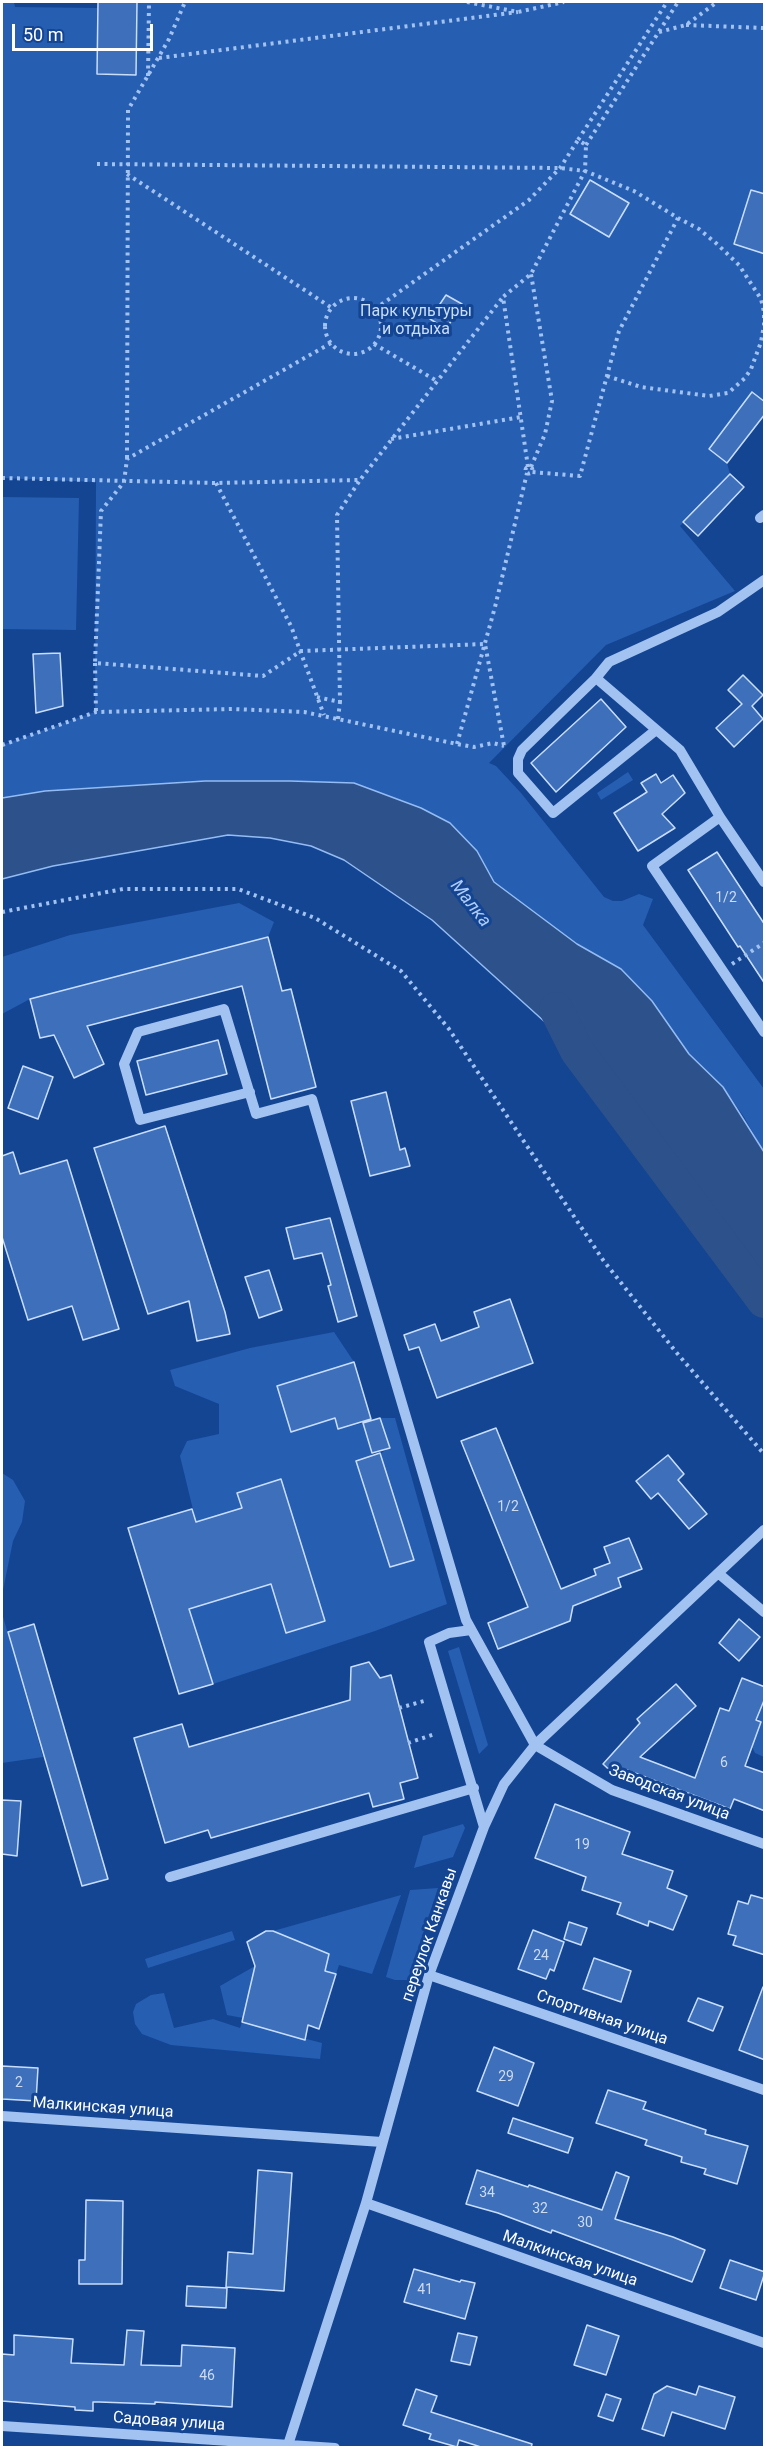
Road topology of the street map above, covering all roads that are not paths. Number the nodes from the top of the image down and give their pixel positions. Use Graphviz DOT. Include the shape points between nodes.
graph roads {
  1 [pos="765,580"];
  2 [pos="596,678"];
  3 [pos="656,730"];
  4 [pos="720,817"];
  5 [pos="765,882"];
  6 [pos="765,1032"];
  7 [pos="250,1092"];
  8 [pos="765,1530"];
  9 [pos="718,1573"];
  10 [pos="765,1612"];
  11 [pos="471,1630"];
  12 [pos="535,1745"];
  13 [pos="474,1788"];
  14 [pos="484,1827"];
  15 [pos="765,1844"];
  16 [pos="170,1877"];
  17 [pos="429,1975"];
  18 [pos="765,2090"];
  19 [pos="2,2116"];
  20 [pos="382,2142"];
  21 [pos="366,2203"];
  22 [pos="765,2343"];
  23 [pos="2,2426"];
  24 [pos="288,2446"];
  25 [pos="335,2448"];
  1 -- 2 [label="street" via="718,612 609,662"];
  2 -- 3 [label="street"];
  2 -- 3 [label="street" via="522,750 518,759 518,773 553,813"];
  3 -- 4 [label="street" via="680,750"];
  4 -- 5 [label="street"];
  4 -- 6 [label="street" via="652,866"];
  7 -- 7 [label="street" via="224,1009 138,1032 124,1064 140,1120"];
  7 -- 11 [label="street" via="256,1114 312,1099"];
  8 -- 9 [label="street, переулок Канкавы"];
  9 -- 10 [label="street"];
  9 -- 12 [label="street, переулок Канкавы"];
  11 -- 12 [label="street"];
  11 -- 13 [label="street" via="449,1633 429,1642"];
  12 -- 14 [label="street, переулок Канкавы" via="504,1784"];
  12 -- 15 [label="street, Заводская улица" via="612,1790"];
  13 -- 14 [label="street"];
  13 -- 16 [label="street"];
  14 -- 17 [label="street, переулок Канкавы"];
  17 -- 18 [label="street, Спортивная улица"];
  17 -- 20 [label="street, переулок Канкавы"];
  19 -- 20 [label="street, Малкинская улица"];
  20 -- 21 [label="street, переулок Канкавы"];
  21 -- 22 [label="street, Малкинская улица"];
  21 -- 24 [label="street, переулок Канкавы"];
  23 -- 24 [label="street, Садовая улица"];
  24 -- 25 [label="street, Садовая улица"];
}
